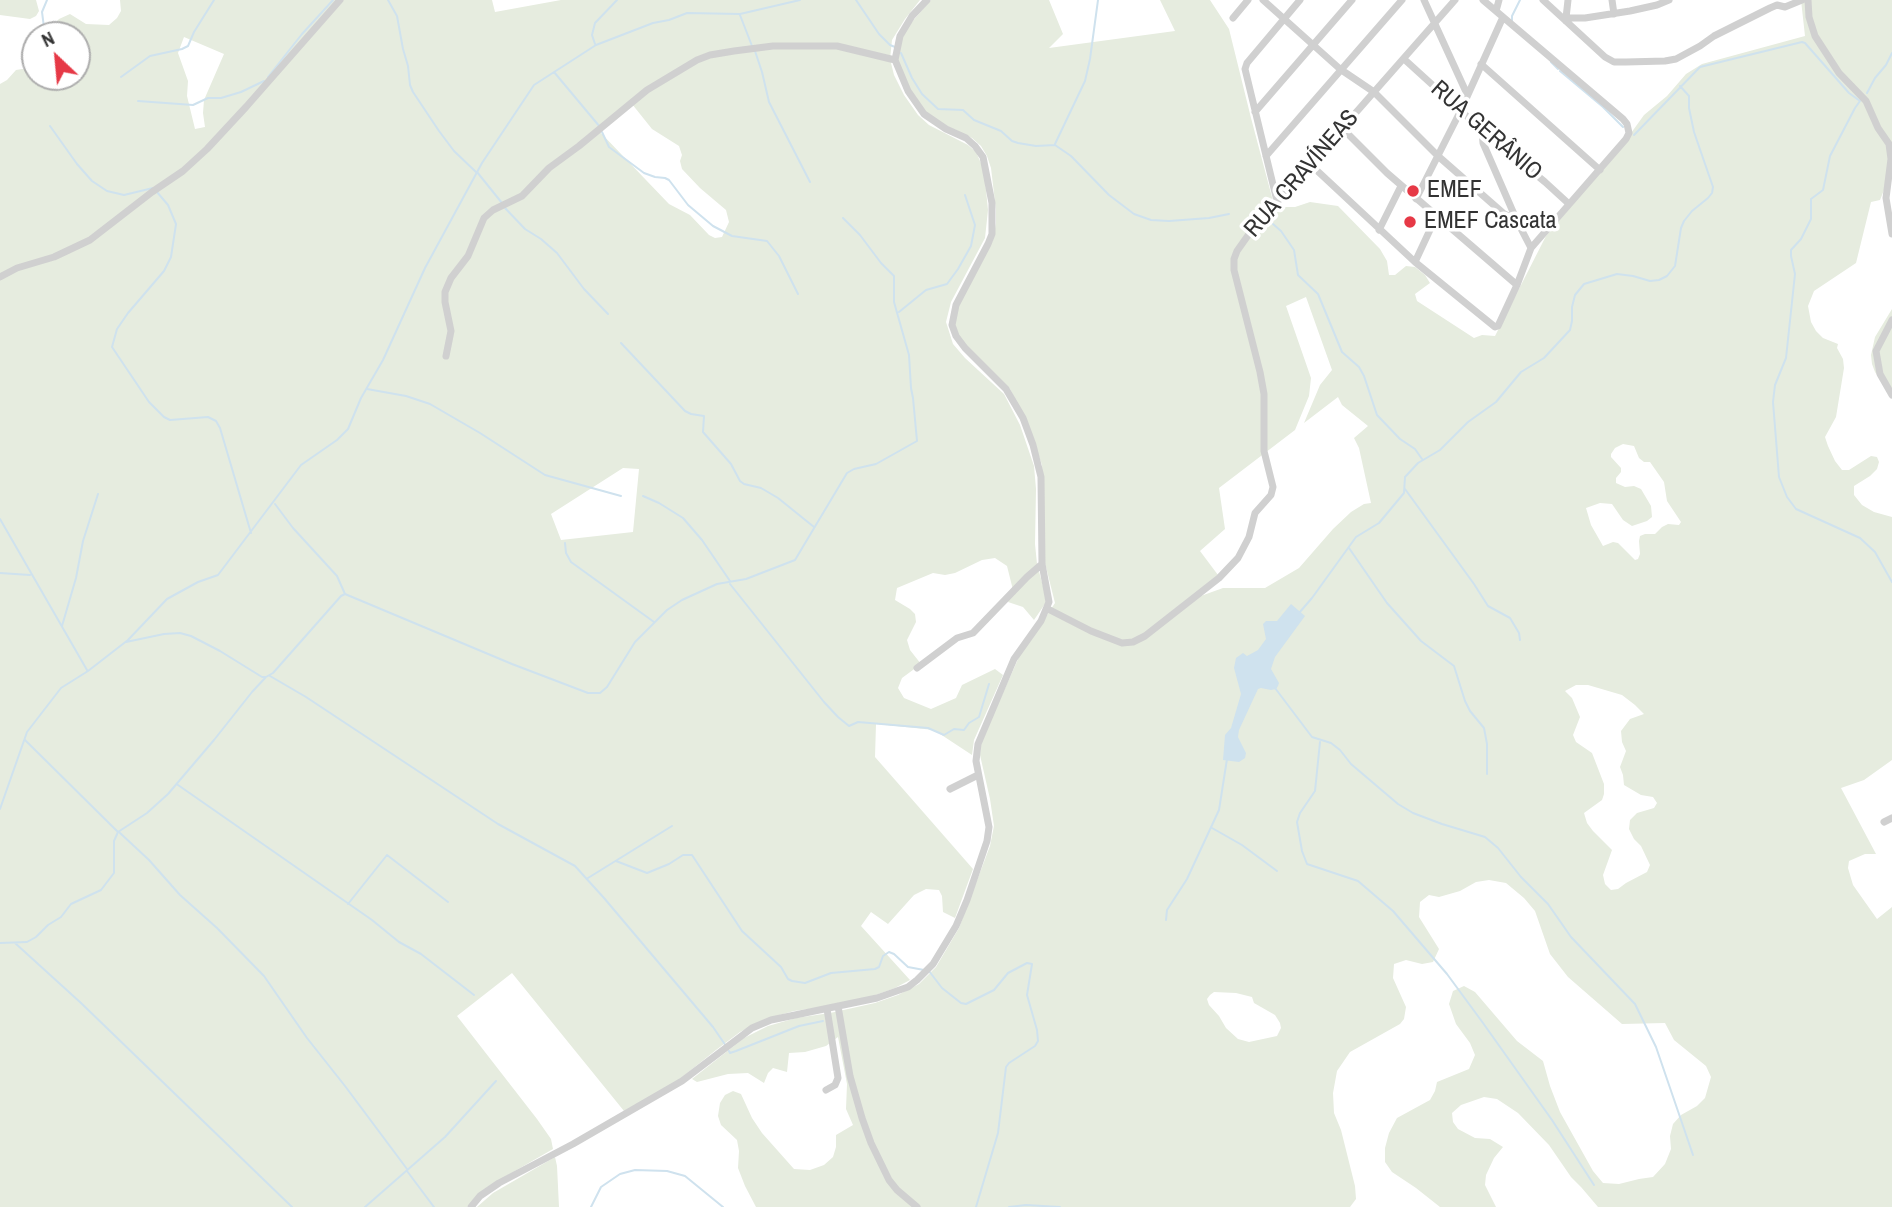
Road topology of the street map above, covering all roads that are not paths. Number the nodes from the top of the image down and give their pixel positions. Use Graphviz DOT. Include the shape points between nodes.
graph roads {
  1 [pos="340,0"];
  2 [pos="926,0"];
  3 [pos="1248,0"];
  4 [pos="1263,0"];
  5 [pos="1300,0"];
  6 [pos="1352,0"];
  7 [pos="1402,0"];
  8 [pos="1424,0"];
  9 [pos="1455,0"];
  10 [pos="1483,0"];
  11 [pos="1499,0"];
  12 [pos="1543,0"];
  13 [pos="1568,0"];
  14 [pos="1612,0"];
  15 [pos="1669,0"];
  16 [pos="1802,0"];
  17 [pos="1808,0"];
  18 [pos="1496,11"];
  19 [pos="1614,14"];
  20 [pos="1503,17"];
  21 [pos="1233,18"];
  22 [pos="1284,18"];
  23 [pos="1566,20"];
  24 [pos="1434,23"];
  25 [pos="1314,45"];
  26 [pos="1404,59"];
  27 [pos="895,60"];
  28 [pos="1481,64"];
  29 [pos="1340,69"];
  30 [pos="1374,92"];
  31 [pos="1467,94"];
  32 [pos="1461,110"];
  33 [pos="1255,112"];
  34 [pos="1342,128"];
  35 [pos="1482,130"];
  36 [pos="1266,156"];
  37 [pos="1438,156"];
  38 [pos="1311,165"];
  39 [pos="1600,170"];
  40 [pos="1401,186"];
  41 [pos="1416,200"];
  42 [pos="1278,201"];
  43 [pos="1569,204"];
  44 [pos="1436,217"];
  45 [pos="1517,221"];
  46 [pos="1379,230"];
  47 [pos="1892,234"];
  48 [pos="1531,248"];
  49 [pos="1415,262"];
  50 [pos="0,277"];
  51 [pos="1517,285"];
  52 [pos="1892,320"];
  53 [pos="446,356"];
  54 [pos="1892,395"];
  55 [pos="1042,564"];
  56 [pos="1048,608"];
  57 [pos="917,668"];
  58 [pos="978,775"];
  59 [pos="950,789"];
  60 [pos="1892,818"];
  61 [pos="1884,822"];
  62 [pos="838,1006"];
  63 [pos="827,1009"];
  64 [pos="826,1090"];
  65 [pos="471,1207"];
  66 [pos="917,1207"];
  1 -- 50 [label="street" via="183,171 90,240"];
  2 -- 27 [label="street" via="900,36"];
  3 -- 21 [label="street"];
  4 -- 22 [label="street"];
  5 -- 22 [label="street"];
  6 -- 25 [label="street"];
  7 -- 29 [label="street"];
  8 -- 24 [label="street"];
  9 -- 24 [label="street, RUA CRAVÍNEAS"];
  10 -- 18 [label="street"];
  11 -- 18 [label="street"];
  12 -- 23 [label="street"];
  13 -- 23 [label="street"];
  14 -- 19 [label="street"];
  15 -- 19 [label="street"];
  16 -- 23 [label="street" via="1770,8 1665,61 1614,62"];
  17 -- 47 [label="street" via="1815,36 1839,73 1866,101 1889,144 1886,198"];
  18 -- 20 [label="street"];
  19 -- 23 [label="street"];
  20 -- 28 [label="street"];
  20 -- 39 [label="street" via="1623,119 1628,135"];
  22 -- 25 [label="street"];
  22 -- 33 [label="street" via="1245,69"];
  24 -- 26 [label="street, RUA CRAVÍNEAS"];
  24 -- 31 [label="street"];
  25 -- 29 [label="street"];
  25 -- 33 [label="street"];
  26 -- 30 [label="street, RUA CRAVÍNEAS"];
  26 -- 32 [label="street, RUA GERÂNIO"];
  27 -- 53 [label="street" via="837,46 722,52 697,60 648,90 522,196 484,218 468,256 445,292 451,331"];
  27 -- 55 [label="street" via="924,114 966,138 983,157 992,203 992,234 956,304 952,325 965,348 1006,389 1023,418 1041,477"];
  28 -- 31 [label="street"];
  28 -- 39 [label="street"];
  29 -- 30 [label="street"];
  29 -- 36 [label="street"];
  30 -- 34 [label="street, RUA CRAVÍNEAS"];
  30 -- 37 [label="street"];
  31 -- 32 [label="street"];
  32 -- 35 [label="street, RUA GERÂNIO"];
  32 -- 37 [label="street"];
  33 -- 36 [label="street"];
  34 -- 38 [label="street, RUA CRAVÍNEAS"];
  34 -- 40 [label="street"];
  35 -- 43 [label="street, RUA GERÂNIO"];
  35 -- 45 [label="street"];
  36 -- 42 [label="street"];
  37 -- 41 [label="street"];
  37 -- 45 [label="street"];
  38 -- 42 [label="street, RUA CRAVÍNEAS"];
  38 -- 46 [label="street"];
  39 -- 43 [label="street"];
  40 -- 41 [label="street"];
  40 -- 46 [label="street"];
  41 -- 44 [label="street"];
  42 -- 56 [label="street, RUA CRAVÍNEAS" via="1240,245 1234,259 1264,394 1264,451 1273,487 1255,513 1238,558 1219,578 1133,642 1122,643 1091,631"];
  43 -- 48 [label="street"];
  44 -- 49 [label="street"];
  44 -- 51 [label="street"];
  45 -- 48 [label="street"];
  46 -- 49 [label="street"];
  48 -- 51 [label="street"];
  49 -- 51 [label="street" via="1495,327"];
  52 -- 54 [label="street" via="1876,351 1880,374"];
  55 -- 56 [label="street"];
  55 -- 57 [label="street" via="973,634 957,638"];
  56 -- 58 [label="street" via="1014,659 982,732 976,754"];
  58 -- 59 [label="street"];
  58 -- 62 [label="street" via="989,827 987,841 945,946 908,987"];
  60 -- 61 [label="street"];
  62 -- 63 [label="street"];
  62 -- 66 [label="street" via="850,1076 871,1143 889,1180"];
  63 -- 64 [label="street" via="838,1078"];
  63 -- 65 [label="street" via="752,1028 673,1087 499,1183"];
}
